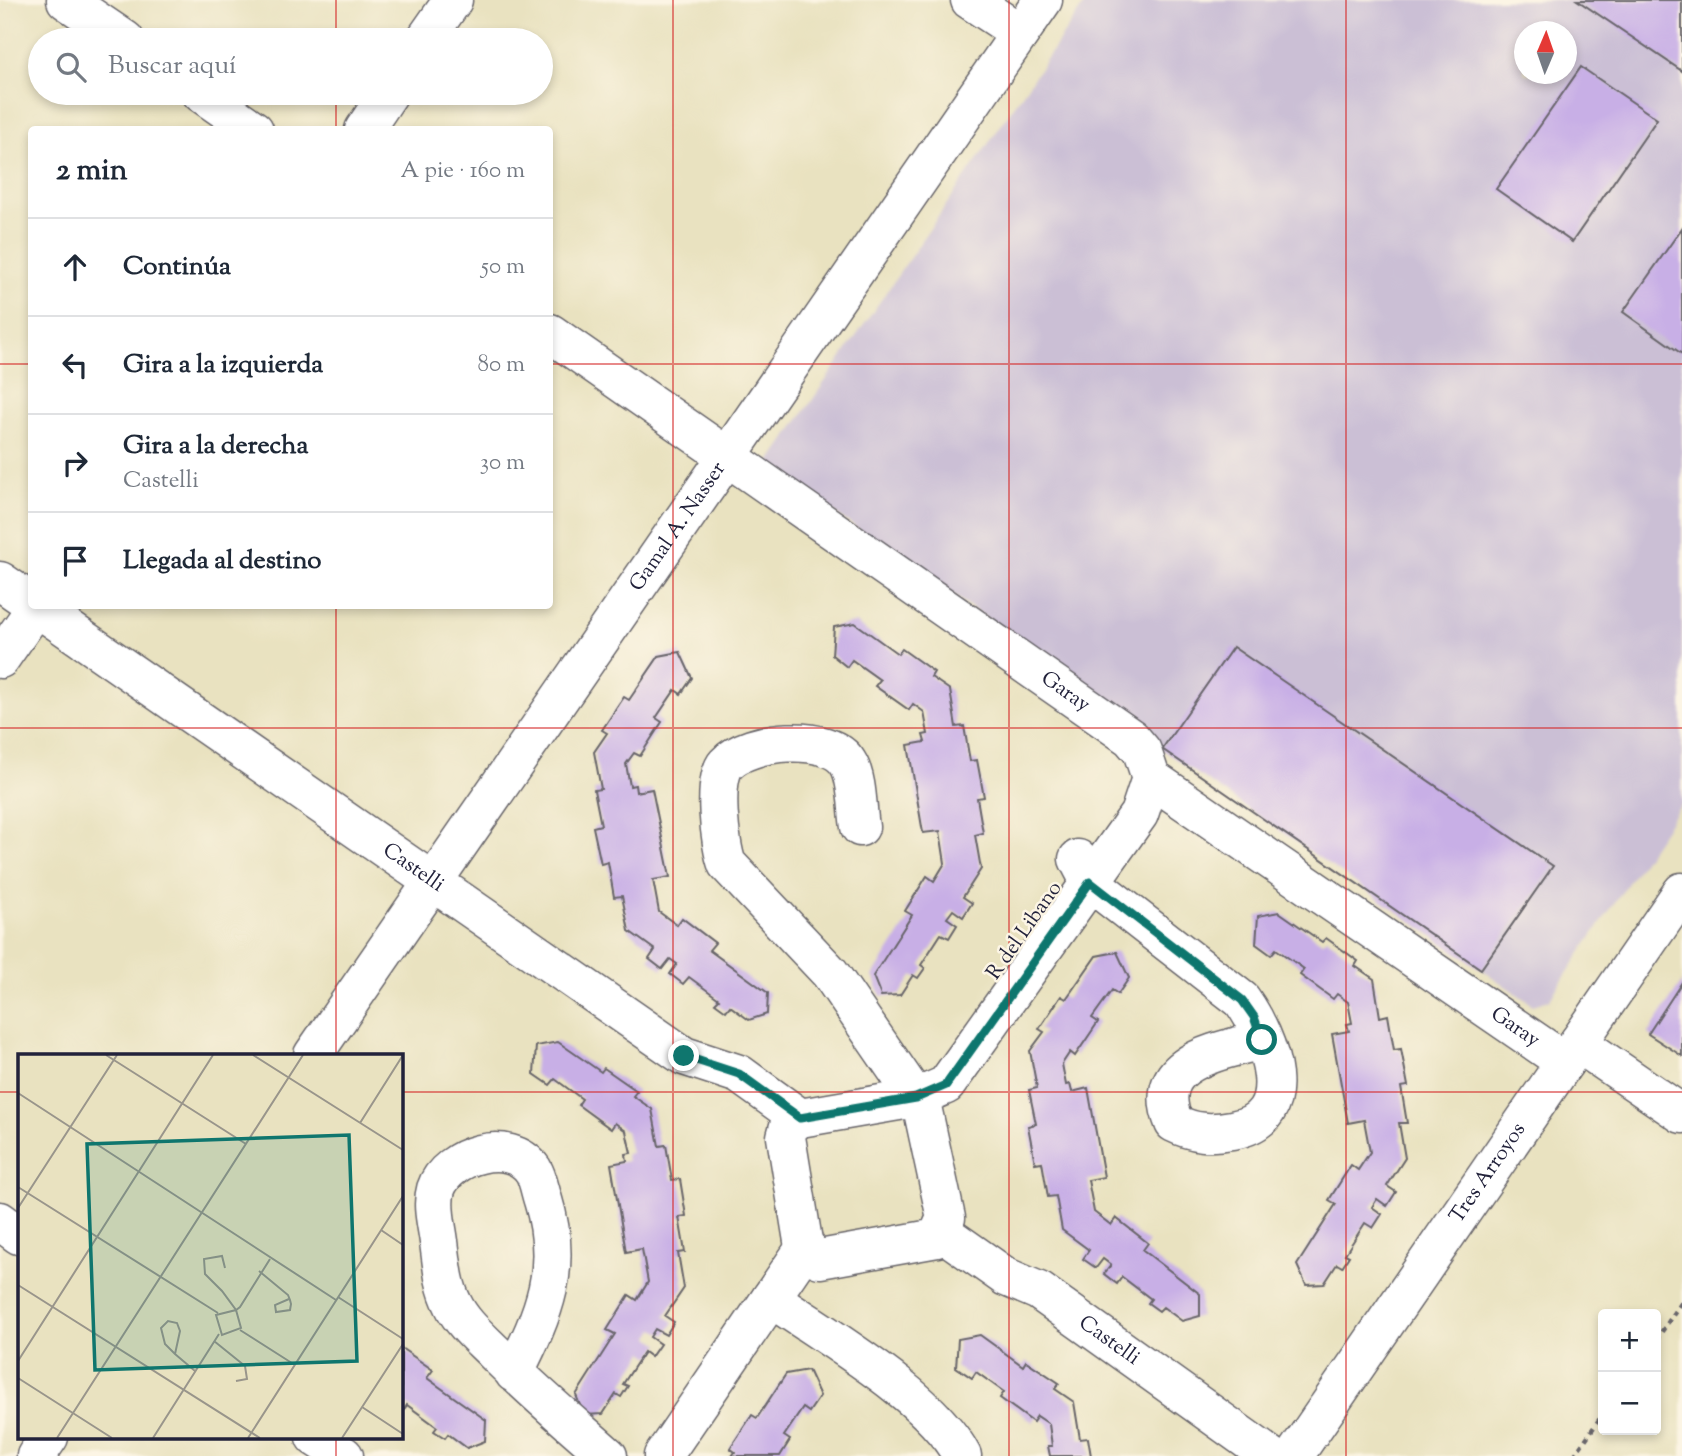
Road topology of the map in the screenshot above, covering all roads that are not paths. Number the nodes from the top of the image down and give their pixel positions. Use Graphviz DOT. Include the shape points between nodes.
graph roads {
  1 [pos="66,0"];
  2 [pos="453,0"];
  3 [pos="970,0"];
  4 [pos="1043,0"];
  5 [pos="107,28"];
  6 [pos="433,28"];
  7 [pos="1020,33"];
  8 [pos="218,105"];
  9 [pos="381,105"];
  10 [pos="248,126"];
  11 [pos="367,126"];
  12 [pos="553,335"];
  13 [pos="728,456"];
  14 [pos="0,581"];
  15 [pos="28,600"];
  16 [pos="32,609"];
  17 [pos="41,609"];
  18 [pos="0,659"];
  19 [pos="1151,778"];
  20 [pos="860,827"];
  21 [pos="1084,869"];
  22 [pos="432,883"];
  23 [pos="1682,892"];
  24 [pos="1262,1040"];
  25 [pos="1572,1052"];
  26 [pos="314,1054"];
  27 [pos="916,1098"];
  28 [pos="1682,1114"];
  29 [pos="800,1118"];
  30 [pos="0,1222"];
  31 [pos="942,1232"];
  32 [pos="18,1233"];
  33 [pos="805,1248"];
  34 [pos="771,1298"];
  35 [pos="514,1373"];
  36 [pos="48,1438"];
  37 [pos="317,1438"];
  38 [pos="36,1456"];
  39 [pos="344,1456"];
  40 [pos="608,1456"];
  41 [pos="663,1456"];
  42 [pos="962,1456"];
  43 [pos="1270,1456"];
  44 [pos="1294,1456"];
  1 -- 5 [label="street"];
  2 -- 6 [label="street"];
  3 -- 7 [label="street"];
  4 -- 7 [label="street, Gamal A. Nasser"];
  7 -- 13 [label="street, Gamal A. Nasser"];
  8 -- 10 [label="street"];
  9 -- 11 [label="street"];
  12 -- 13 [label="street, Garay"];
  13 -- 19 [label="street, Garay" via="1131,738 1142,751"];
  13 -- 22 [label="street, Gamal A. Nasser"];
  14 -- 15 [label="street, Castelli"];
  16 -- 18 [label="street"];
  17 -- 22 [label="street, Castelli"];
  19 -- 21 [label="street, R del Libano" via="1118,800"];
  19 -- 25 [label="street, Garay"];
  20 -- 27 [label="street" via="850,765 840,752 822,744 772,743 734,757 724,766 719,780 720,848 727,864 830,973"];
  21 -- 24 [label="street" via="1242,1000"];
  21 -- 27 [label="street, R del Libano" via="927,1070"];
  22 -- 26 [label="street, Gamal A. Nasser"];
  22 -- 29 [label="street, Castelli" via="684,1056 739,1074"];
  23 -- 25 [label="street, Tres Arroyos"];
  25 -- 28 [label="street, Garay"];
  25 -- 44 [label="street, Tres Arroyos"];
  27 -- 29 [label="street"];
  27 -- 31 [label="street" via="923,1105 946,1218"];
  29 -- 33 [label="street" via="789,1126 786,1137"];
  30 -- 32 [label="street"];
  31 -- 33 [label="street" via="929,1240 830,1259 820,1259"];
  31 -- 43 [label="street, Castelli" via="1006,1278 1039,1291"];
  33 -- 34 [label="street"];
  34 -- 41 [label="street"];
  34 -- 42 [label="street" via="919,1402 952,1436"];
  35 -- 35 [label="street" via="464,1322 445,1283 433,1202 436,1188 443,1174 459,1161 480,1153 524,1161 534,1171 551,1224 550,1291"];
  35 -- 40 [label="street"];
  36 -- 38 [label="street"];
  37 -- 39 [label="street"];
}
